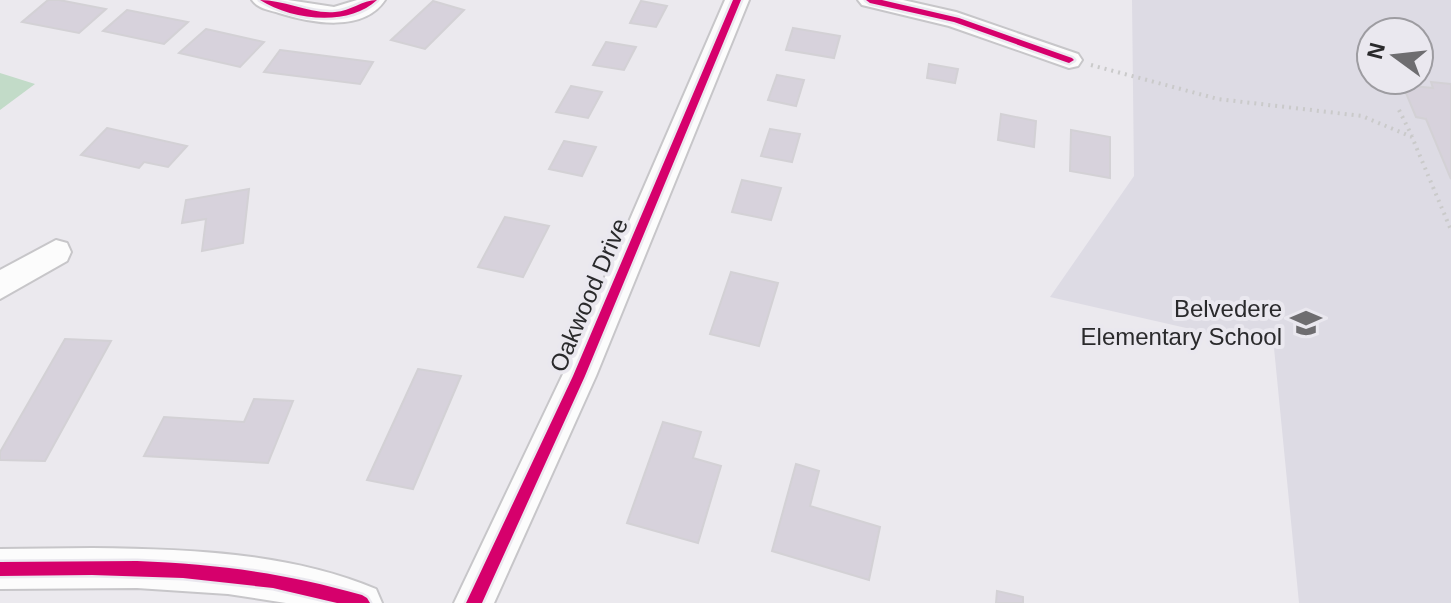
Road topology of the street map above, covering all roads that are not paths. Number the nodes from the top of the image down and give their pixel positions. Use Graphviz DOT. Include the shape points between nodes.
graph roads {
  1 [pos="264,0"];
  2 [pos="373,0"];
  3 [pos="737,0"];
  4 [pos="870,0"];
  5 [pos="1069,60"];
  6 [pos="56,252"];
  7 [pos="0,286"];
  8 [pos="0,569"];
  9 [pos="362,603"];
  10 [pos="474,603"];
  1 -- 2 [label="street" via="330,16 358,10"];
  3 -- 10 [label="street, Oakwood Drive" via="579,376"];
  4 -- 5 [label="street" via="956,20"];
  6 -- 7 [label="street"];
  8 -- 9 [label="street" via="154,567 238,574"];
}
